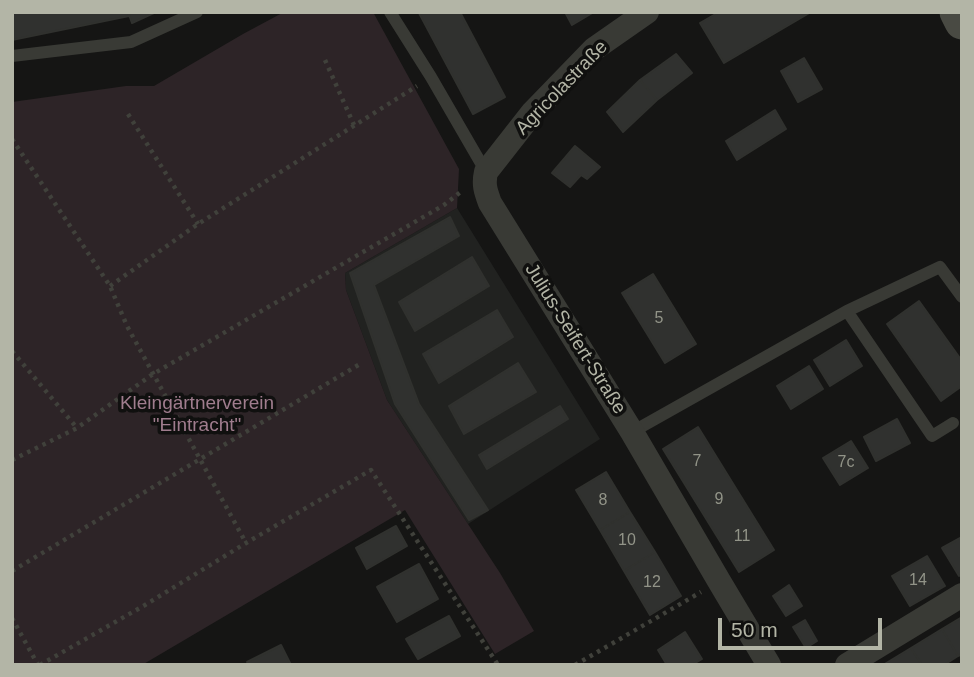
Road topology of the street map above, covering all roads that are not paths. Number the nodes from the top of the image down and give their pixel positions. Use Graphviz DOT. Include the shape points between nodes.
graph roads {
  1 [pos="197,12"];
  2 [pos="390,12"];
  3 [pos="647,12"];
  4 [pos="957,12"];
  5 [pos="962,22"];
  6 [pos="12,56"];
  7 [pos="486,172"];
  8 [pos="962,297"];
  9 [pos="846,311"];
  10 [pos="953,422"];
  11 [pos="632,432"];
  12 [pos="962,595"];
  13 [pos="769,665"];
  14 [pos="846,665"];
  1 -- 6 [label="lane" via="131,42"];
  2 -- 7 [label="lane, Julius-Seifert-Straße"];
  3 -- 7 [label="street, Agricolastraße" via="594,49 533,112"];
  4 -- 5 [label="main road"];
  7 -- 11 [label="street, Julius-Seifert-Straße" via="485,190 491,203"];
  8 -- 9 [label="lane" via="940,267"];
  9 -- 10 [label="lane" via="932,436"];
  9 -- 11 [label="lane"];
  11 -- 13 [label="street, Julius-Seifert-Straße"];
  12 -- 14 [label="street"];
}
